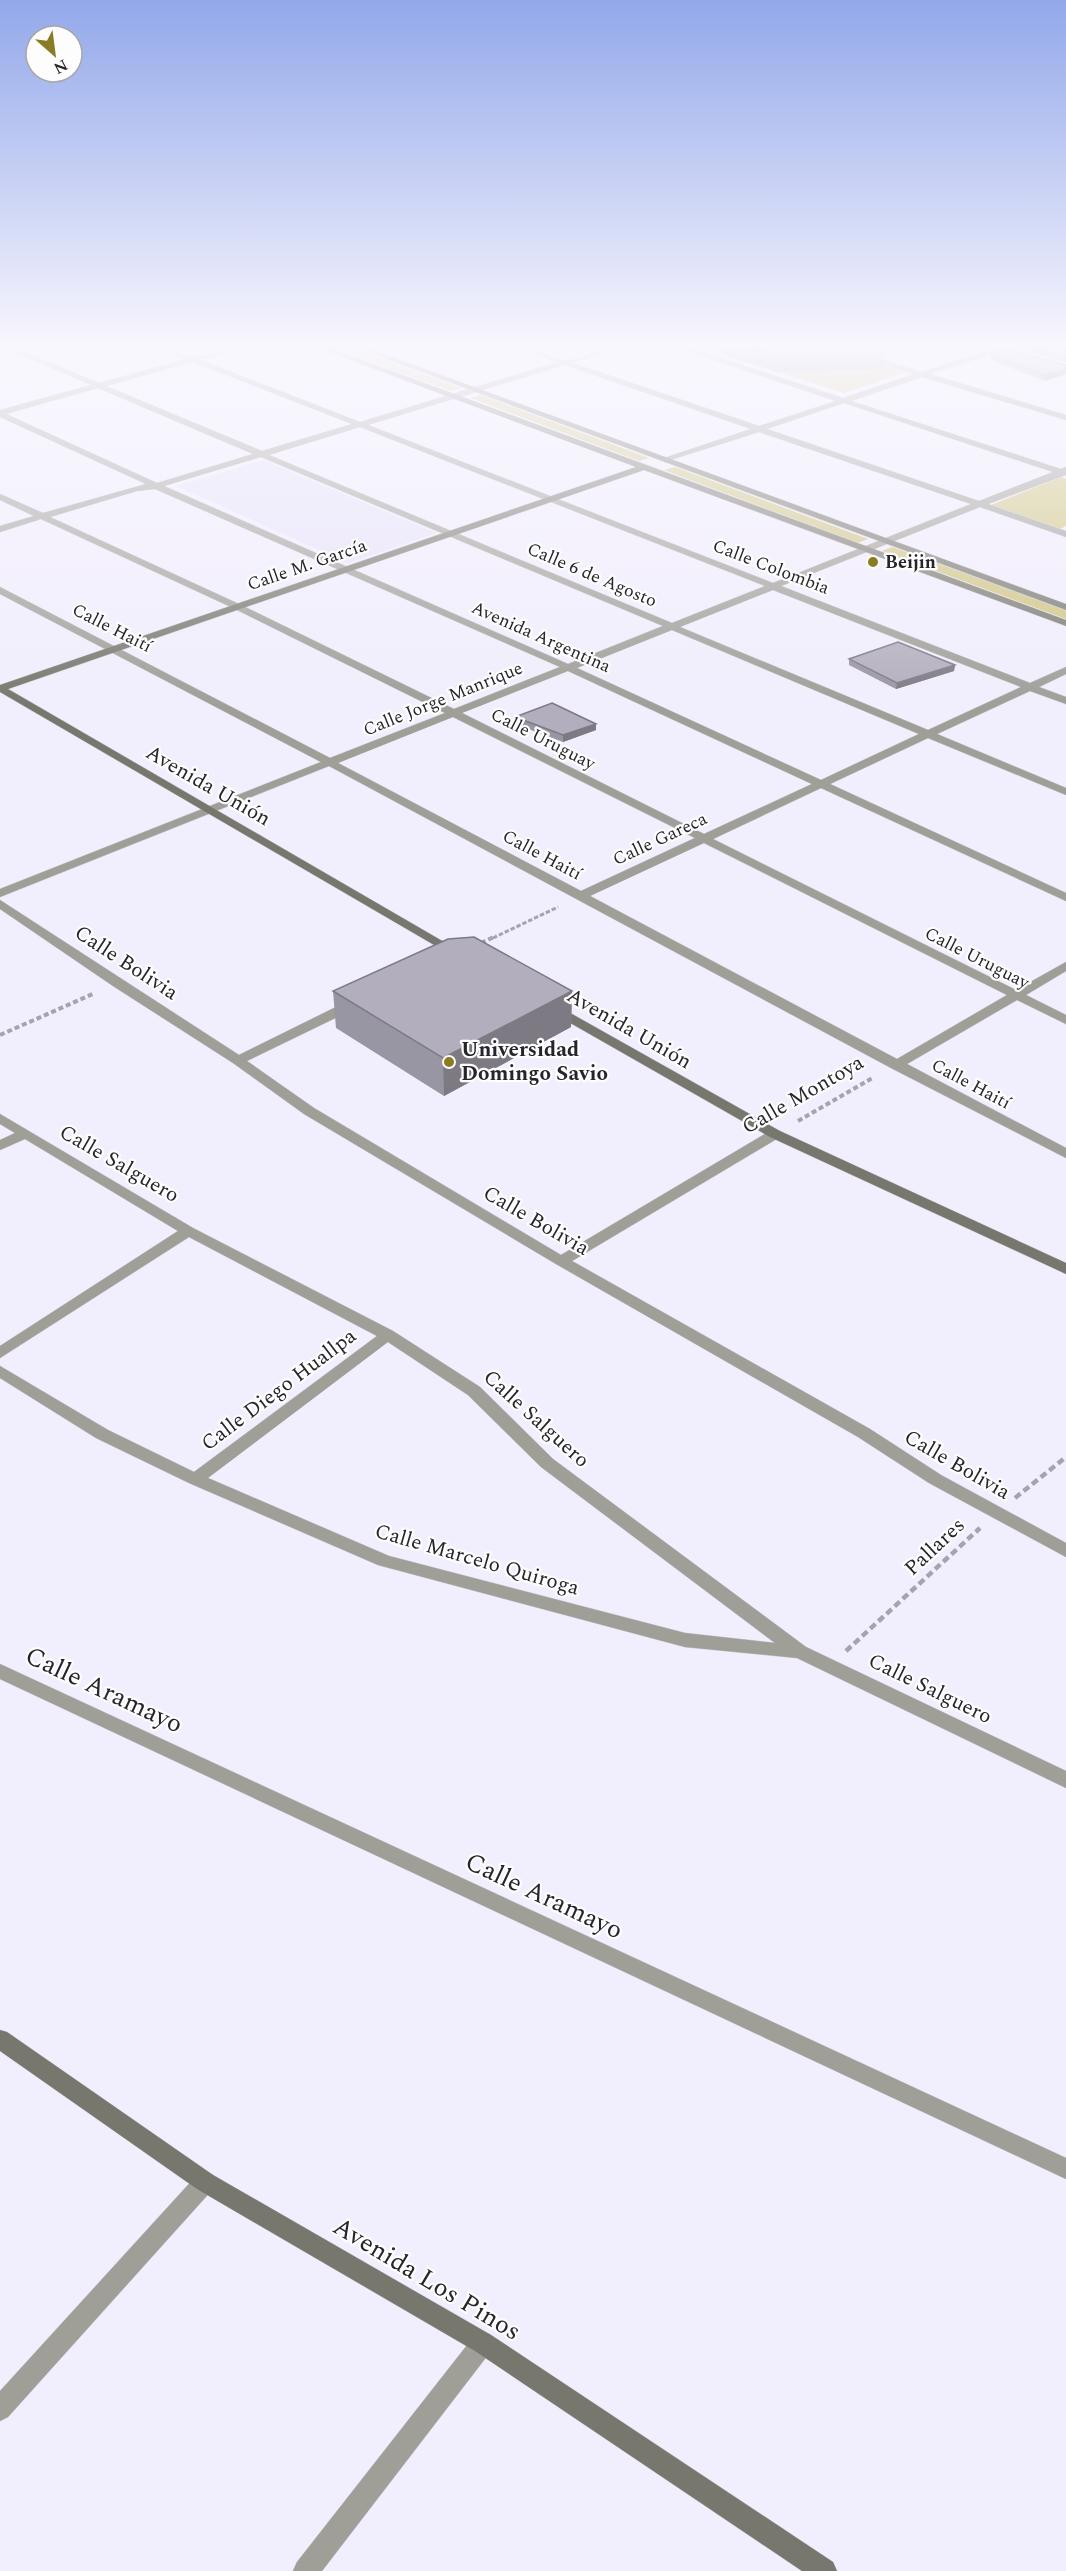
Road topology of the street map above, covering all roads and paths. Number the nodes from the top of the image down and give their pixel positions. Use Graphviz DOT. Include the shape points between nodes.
graph roads {
  1 [pos="115,467"];
  2 [pos="218,467"];
  3 [pos="297,467"];
  4 [pos="468,467"];
  5 [pos="644,467"];
  6 [pos="686,467"];
  7 [pos="868,467"];
  8 [pos="1049,467"];
  9 [pos="1065,472"];
  10 [pos="156,486"];
  11 [pos="0,497"];
  12 [pos="550,499"];
  13 [pos="978,504"];
  14 [pos="41,517"];
  15 [pos="0,529"];
  16 [pos="451,532"];
  17 [pos="1066,534"];
  18 [pos="884,541"];
  19 [pos="864,549"];
  20 [pos="348,569"];
  21 [pos="772,585"];
  22 [pos="0,591"];
  23 [pos="236,606"];
  24 [pos="1066,607"];
  25 [pos="1066,623"];
  26 [pos="670,626"];
  27 [pos="114,649"];
  28 [pos="567,667"];
  29 [pos="1066,670"];
  30 [pos="1030,687"];
  31 [pos="0,688"];
  32 [pos="1066,701"];
  33 [pos="454,713"];
  34 [pos="928,734"];
  35 [pos="329,762"];
  36 [pos="820,784"];
  37 [pos="1066,792"];
  38 [pos="210,809"];
  39 [pos="703,839"];
  40 [pos="0,893"];
  41 [pos="581,896"];
  42 [pos="1066,897"];
  43 [pos="0,904"];
  44 [pos="458,958"];
  45 [pos="1066,966"];
  46 [pos="117,983"];
  47 [pos="1015,996"];
  48 [pos="364,999"];
  49 [pos="540,1001"];
  50 [pos="1066,1020"];
  51 [pos="0,1035"];
  52 [pos="238,1060"];
  53 [pos="896,1065"];
  54 [pos="0,1118"];
  55 [pos="23,1134"];
  56 [pos="775,1134"];
  57 [pos="0,1146"];
  58 [pos="1066,1154"];
  59 [pos="188,1231"];
  60 [pos="561,1261"];
  61 [pos="1066,1269"];
  62 [pos="388,1335"];
  63 [pos="0,1353"];
  64 [pos="0,1371"];
  65 [pos="1066,1457"];
  66 [pos="195,1479"];
  67 [pos="997,1513"];
  68 [pos="1066,1551"];
  69 [pos="800,1652"];
  70 [pos="830,1666"];
  71 [pos="0,1671"];
  72 [pos="1066,1780"];
  73 [pos="0,2039"];
  74 [pos="1066,2169"];
  75 [pos="206,2182"];
  76 [pos="483,2343"];
  77 [pos="0,2409"];
  78 [pos="814,2568"];
  79 [pos="306,2571"];
  1 -- 10 [label="street, Avenida Argentina"];
  2 -- 10 [label="street"];
  3 -- 16 [label="street, Calle 6 de Agosto"];
  4 -- 12 [label="street, Calle Colombia"];
  5 -- 12 [label="main road, Calle M. García"];
  5 -- 19 [label="main road"];
  6 -- 18 [label="main road"];
  7 -- 13 [label="street"];
  8 -- 9 [label="street"];
  9 -- 13 [label="street, Calle Jorge Manrique"];
  10 -- 14 [label="street" via="136,488"];
  10 -- 20 [label="street, Avenida Argentina"];
  11 -- 14 [label="street, Calle Uruguay"];
  12 -- 16 [label="main road, Calle M. García"];
  12 -- 21 [label="street, Calle Colombia"];
  13 -- 17 [label="street"];
  13 -- 18 [label="street, Calle Jorge Manrique"];
  14 -- 15 [label="street"];
  14 -- 23 [label="street, Calle Uruguay"];
  16 -- 20 [label="main road, Calle M. García"];
  16 -- 26 [label="street, Calle 6 de Agosto"];
  18 -- 19 [label="street, Calle Jorge Manrique"];
  18 -- 24 [label="main road"];
  19 -- 21 [label="street, Calle Jorge Manrique"];
  19 -- 25 [label="main road"];
  20 -- 23 [label="main road, Calle M. García"];
  20 -- 28 [label="street, Avenida Argentina"];
  21 -- 26 [label="street, Calle Jorge Manrique"];
  21 -- 30 [label="street, Calle Colombia"];
  22 -- 27 [label="street, Calle Haití"];
  23 -- 27 [label="main road, Calle M. García"];
  23 -- 33 [label="street, Calle Uruguay"];
  26 -- 28 [label="street, Calle Jorge Manrique"];
  26 -- 34 [label="street, Calle 6 de Agosto"];
  27 -- 31 [label="main road, Calle M. García"];
  27 -- 35 [label="street, Calle Haití"];
  28 -- 33 [label="street, Calle Jorge Manrique"];
  28 -- 36 [label="street, Avenida Argentina"];
  29 -- 30 [label="street, Calle Gareca"];
  30 -- 32 [label="street, Calle Colombia"];
  30 -- 34 [label="street, Calle Gareca"];
  31 -- 38 [label="main road, Avenida Unión"];
  33 -- 35 [label="street, Calle Jorge Manrique"];
  33 -- 39 [label="street, Calle Uruguay"];
  34 -- 36 [label="street, Calle Gareca"];
  34 -- 37 [label="street, Calle 6 de Agosto"];
  35 -- 38 [label="street, Calle Jorge Manrique"];
  35 -- 41 [label="street, Calle Haití"];
  36 -- 39 [label="street, Calle Gareca"];
  36 -- 42 [label="street, Avenida Argentina"];
  38 -- 40 [label="street, Calle Jorge Manrique"];
  38 -- 44 [label="main road, Avenida Unión"];
  39 -- 41 [label="street, Calle Gareca"];
  39 -- 47 [label="street, Calle Uruguay"];
  41 -- 44 [label="path"];
  41 -- 53 [label="street, Calle Haití"];
  43 -- 46 [label="street, Calle Bolivia"];
  45 -- 47 [label="street, Calle Montoya"];
  46 -- 51 [label="path"];
  46 -- 52 [label="street, Calle Bolivia"];
  47 -- 50 [label="street, Calle Uruguay"];
  47 -- 53 [label="street, Calle Montoya"];
  48 -- 52 [label="street"];
  49 -- 56 [label="main road, Avenida Unión"];
  52 -- 60 [label="street, Calle Bolivia" via="309,1111"];
  53 -- 56 [label="path, Calle Montoya"];
  53 -- 58 [label="street, Calle Haití"];
  54 -- 55 [label="street, Calle Salguero"];
  55 -- 57 [label="street"];
  55 -- 59 [label="street, Calle Salguero"];
  56 -- 60 [label="street, Calle Montoya"];
  56 -- 61 [label="main road, Avenida Unión"];
  59 -- 62 [label="street, Calle Salguero"];
  59 -- 63 [label="street"];
  60 -- 67 [label="street, Calle Bolivia"];
  62 -- 66 [label="street, Calle Diego Huallpa"];
  62 -- 69 [label="street, Calle Salguero" via="474,1391 547,1463"];
  64 -- 66 [label="street, Calle Marcelo Quiroga" via="102,1434"];
  65 -- 67 [label="path, Pallares"];
  66 -- 69 [label="street, Calle Marcelo Quiroga" via="384,1561 685,1640"];
  67 -- 68 [label="street, Calle Bolivia"];
  67 -- 70 [label="path, Pallares"];
  69 -- 70 [label="street, Calle Salguero"];
  70 -- 72 [label="street, Calle Salguero"];
  71 -- 74 [label="street, Calle Aramayo"];
  73 -- 75 [label="main road, Avenida Los Pinos"];
  75 -- 76 [label="main road, Avenida Los Pinos"];
  75 -- 77 [label="street"];
  76 -- 78 [label="main road, Avenida Los Pinos"];
  76 -- 79 [label="street"];
}
